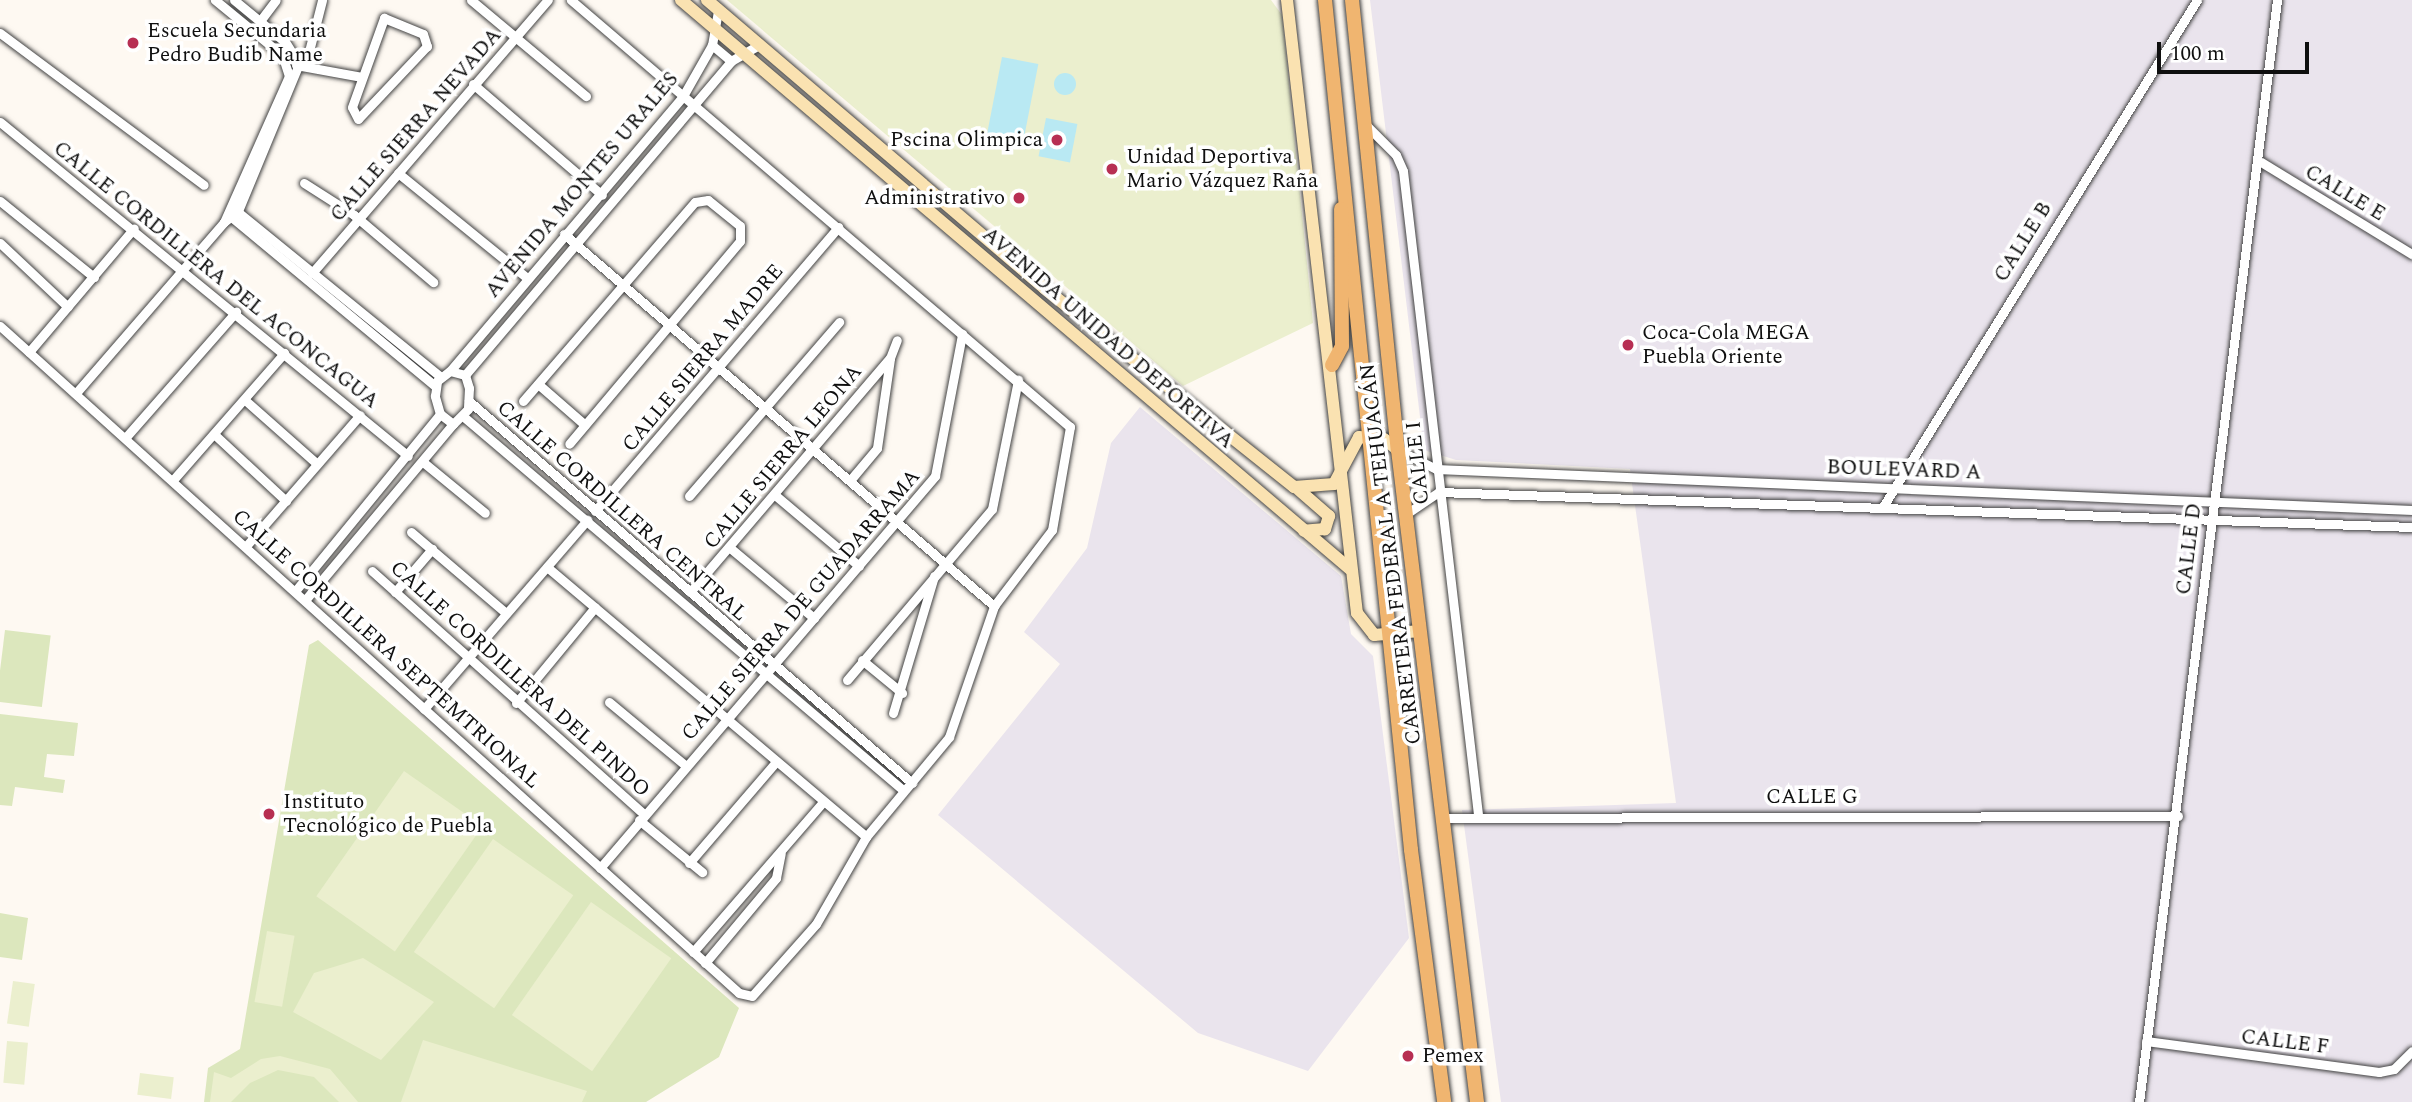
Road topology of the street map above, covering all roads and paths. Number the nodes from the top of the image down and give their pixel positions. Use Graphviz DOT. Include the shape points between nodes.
graph roads {
  1 [pos="215,0"];
  2 [pos="234,0"];
  3 [pos="276,0"];
  4 [pos="322,0"];
  5 [pos="471,0"];
  6 [pos="548,0"];
  7 [pos="571,0"];
  8 [pos="681,0"];
  9 [pos="707,0"];
  10 [pos="1287,0"];
  11 [pos="1325,0"];
  12 [pos="1352,0"];
  13 [pos="2197,0"];
  14 [pos="2277,0"];
  15 [pos="718,10"];
  16 [pos="260,21"];
  17 [pos="716,29"];
  18 [pos="0,33"];
  19 [pos="515,37"];
  20 [pos="712,45"];
  21 [pos="760,45"];
  22 [pos="743,53"];
  23 [pos="731,61"];
  24 [pos="302,64"];
  25 [pos="288,65"];
  26 [pos="362,78"];
  27 [pos="473,84"];
  28 [pos="586,96"];
  29 [pos="683,96"];
  30 [pos="693,105"];
  31 [pos="0,122"];
  32 [pos="1363,122"];
  33 [pos="2261,162"];
  34 [pos="398,173"];
  35 [pos="1344,177"];
  36 [pos="304,183"];
  37 [pos="204,186"];
  38 [pos="600,192"];
  39 [pos="0,201"];
  40 [pos="611,202"];
  41 [pos="231,215"];
  42 [pos="359,219"];
  43 [pos="838,227"];
  44 [pos="134,228"];
  45 [pos="564,234"];
  46 [pos="985,238"];
  47 [pos="0,243"];
  48 [pos="575,245"];
  49 [pos="975,249"];
  50 [pos="2412,254"];
  51 [pos="1017,264"];
  52 [pos="188,270"];
  53 [pos="312,273"];
  54 [pos="1006,275"];
  55 [pos="94,277"];
  56 [pos="527,278"];
  57 [pos="433,282"];
  58 [pos="623,285"];
  59 [pos="1044,288"];
  60 [pos="1033,298"];
  61 [pos="68,307"];
  62 [pos="236,312"];
  63 [pos="839,323"];
  64 [pos="0,326"];
  65 [pos="671,327"];
  66 [pos="962,334"];
  67 [pos="897,340"];
  68 [pos="29,352"];
  69 [pos="284,353"];
  70 [pos="890,358"];
  71 [pos="1332,365"];
  72 [pos="720,366"];
  73 [pos="450,371"];
  74 [pos="465,375"];
  75 [pos="440,376"];
  76 [pos="1018,380"];
  77 [pos="538,384"];
  78 [pos="436,387"];
  79 [pos="76,393"];
  80 [pos="245,400"];
  81 [pos="469,401"];
  82 [pos="523,401"];
  83 [pos="767,405"];
  84 [pos="440,414"];
  85 [pos="360,415"];
  86 [pos="464,417"];
  87 [pos="453,424"];
  88 [pos="585,425"];
  89 [pos="215,435"];
  90 [pos="1369,435"];
  91 [pos="125,437"];
  92 [pos="569,444"];
  93 [pos="815,446"];
  94 [pos="1398,450"];
  95 [pos="408,456"];
  96 [pos="424,462"];
  97 [pos="317,464"];
  98 [pos="1344,467"];
  99 [pos="1436,469"];
  100 [pos="852,478"];
  101 [pos="173,480"];
  102 [pos="1651,480"];
  103 [pos="1891,486"];
  104 [pos="1294,487"];
  105 [pos="1439,492"];
  106 [pos="775,495"];
  107 [pos="688,496"];
  108 [pos="1649,498"];
  109 [pos="286,501"];
  110 [pos="2213,503"];
  111 [pos="1884,505"];
  112 [pos="2342,507"];
  113 [pos="2412,510"];
  114 [pos="596,511"];
  115 [pos="485,513"];
  116 [pos="1406,514"];
  117 [pos="899,519"];
  118 [pos="587,520"];
  119 [pos="2211,522"];
  120 [pos="2341,525"];
  121 [pos="2412,527"];
  122 [pos="1304,531"];
  123 [pos="411,532"];
  124 [pos="341,537"];
  125 [pos="353,544"];
  126 [pos="247,545"];
  127 [pos="729,547"];
  128 [pos="432,549"];
  129 [pos="945,561"];
  130 [pos="859,566"];
  131 [pos="547,567"];
  132 [pos="1350,569"];
  133 [pos="372,571"];
  134 [pos="936,571"];
  135 [pos="296,590"];
  136 [pos="395,592"];
  137 [pos="690,592"];
  138 [pos="306,599"];
  139 [pos="994,606"];
  140 [pos="594,607"];
  141 [pos="506,613"];
  142 [pos="814,618"];
  143 [pos="1420,631"];
  144 [pos="1390,636"];
  145 [pos="467,658"];
  146 [pos="862,660"];
  147 [pos="773,665"];
  148 [pos="766,674"];
  149 [pos="847,680"];
  150 [pos="902,693"];
  151 [pos="609,702"];
  152 [pos="516,703"];
  153 [pos="424,709"];
  154 [pos="893,713"];
  155 [pos="725,720"];
  156 [pos="775,763"];
  157 [pos="686,766"];
  158 [pos="912,783"];
  159 [pos="904,791"];
  160 [pos="823,802"];
  161 [pos="1478,814"];
  162 [pos="2178,816"];
  163 [pos="642,817"];
  164 [pos="1446,818"];
  165 [pos="866,837"];
  166 [pos="781,853"];
  167 [pos="689,863"];
  168 [pos="600,868"];
  169 [pos="702,872"];
  170 [pos="693,952"];
  171 [pos="705,963"];
  172 [pos="2147,1041"];
  173 [pos="2412,1051"];
  174 [pos="1444,1102"];
  175 [pos="1477,1102"];
  176 [pos="2138,1102"];
  1 -- 25 [label="street"];
  2 -- 16 [label="street"];
  3 -- 16 [label="street"];
  4 -- 24 [label="street"];
  5 -- 19 [label="street"];
  6 -- 19 [label="street, CALLE SIERRA NEVADA"];
  7 -- 29 [label="street"];
  8 -- 17 [label="street, AVENIDA UNIDAD DEPORTIVA"];
  9 -- 15 [label="street, AVENIDA UNIDAD DEPORTIVA"];
  10 -- 71 [label="street"];
  11 -- 35 [label="main road, CARRETERA FEDERAL A TEHUACÁN"];
  12 -- 32 [label="main road, CARRETERA FEDERAL A TEHUACÁN"];
  13 -- 103 [label="street, CALLE B"];
  14 -- 33 [label="street, CALLE D"];
  15 -- 17 [label="street, AVENIDA MONTES URALES"];
  15 -- 21 [label="street, AVENIDA UNIDAD DEPORTIVA"];
  16 -- 24 [label="street"];
  17 -- 20 [label="street, AVENIDA MONTES URALES"];
  17 -- 22 [label="street, AVENIDA UNIDAD DEPORTIVA"];
  18 -- 37 [label="street"];
  19 -- 27 [label="street, CALLE SIERRA NEVADA"];
  19 -- 28 [label="street"];
  20 -- 23 [label="street"];
  20 -- 29 [label="street, AVENIDA MONTES URALES"];
  21 -- 22 [label="street, AVENIDA MONTES URALES"];
  21 -- 46 [label="street, AVENIDA UNIDAD DEPORTIVA"];
  22 -- 23 [label="street, AVENIDA MONTES URALES"];
  22 -- 49 [label="street, AVENIDA UNIDAD DEPORTIVA"];
  23 -- 30 [label="street, AVENIDA MONTES URALES"];
  24 -- 25 [label="street"];
  24 -- 26 [label="street"];
  24 -- 41 [label="street"];
  25 -- 41 [label="street" via="289,76"];
  26 -- 26 [label="street" via="384,18 425,37 426,46 358,119 352,107"];
  27 -- 34 [label="street, CALLE SIERRA NEVADA"];
  27 -- 38 [label="street"];
  29 -- 30 [label="street"];
  29 -- 38 [label="street, AVENIDA MONTES URALES"];
  30 -- 40 [label="street, AVENIDA MONTES URALES"];
  30 -- 43 [label="street"];
  31 -- 44 [label="street, CALLE CORDILLERA DEL ACONCAGUA"];
  32 -- 94 [label="main road, CARRETERA FEDERAL A TEHUACÁN"];
  32 -- 99 [label="street, CALLE I" via="1396,155 1403,172"];
  33 -- 50 [label="street, CALLE E"];
  33 -- 110 [label="street, CALLE D"];
  34 -- 42 [label="street, CALLE SIERRA NEVADA"];
  34 -- 56 [label="street"];
  35 -- 71 [label="main road" via="1336,252 1342,346"];
  35 -- 90 [label="main road, CARRETERA FEDERAL A TEHUACÁN"];
  36 -- 42 [label="street"];
  38 -- 40 [label="street"];
  38 -- 45 [label="street, AVENIDA MONTES URALES"];
  39 -- 55 [label="street"];
  40 -- 48 [label="street, AVENIDA MONTES URALES"];
  41 -- 52 [label="street"];
  41 -- 53 [label="street"];
  41 -- 78 [label="street"];
  42 -- 53 [label="street, CALLE SIERRA NEVADA"];
  42 -- 57 [label="street"];
  43 -- 66 [label="street"];
  43 -- 72 [label="street, CALLE SIERRA MADRE"];
  44 -- 52 [label="street, CALLE CORDILLERA DEL ACONCAGUA"];
  44 -- 55 [label="street"];
  45 -- 48 [label="street"];
  45 -- 56 [label="street, AVENIDA MONTES URALES"];
  46 -- 49 [label="street"];
  46 -- 51 [label="street, AVENIDA UNIDAD DEPORTIVA"];
  47 -- 61 [label="street"];
  48 -- 58 [label="street"];
  48 -- 74 [label="street, AVENIDA MONTES URALES"];
  49 -- 54 [label="street, AVENIDA UNIDAD DEPORTIVA"];
  51 -- 54 [label="street"];
  51 -- 59 [label="street, AVENIDA UNIDAD DEPORTIVA"];
  52 -- 62 [label="street, CALLE CORDILLERA DEL ACONCAGUA"];
  52 -- 79 [label="street"];
  53 -- 75 [label="street"];
  54 -- 60 [label="street, AVENIDA UNIDAD DEPORTIVA"];
  55 -- 61 [label="street"];
  56 -- 73 [label="street, AVENIDA MONTES URALES"];
  58 -- 65 [label="street"];
  58 -- 65 [label="street" via="701,198 744,233"];
  58 -- 77 [label="street"];
  59 -- 60 [label="street"];
  59 -- 104 [label="street, AVENIDA UNIDAD DEPORTIVA"];
  60 -- 122 [label="street, AVENIDA UNIDAD DEPORTIVA"];
  61 -- 68 [label="street"];
  62 -- 69 [label="street, CALLE CORDILLERA DEL ACONCAGUA"];
  62 -- 91 [label="street"];
  63 -- 83 [label="street"];
  64 -- 68 [label="street, CALLE CORDILLERA SEPTEMTRIONAL"];
  65 -- 72 [label="street"];
  65 -- 88 [label="street"];
  66 -- 76 [label="street"];
  66 -- 117 [label="street, CALLE SIERRA DE GUADARRAMA" via="939,464"];
  67 -- 70 [label="street, CALLE SIERRA LEONA"];
  68 -- 79 [label="street, CALLE CORDILLERA SEPTEMTRIONAL"];
  69 -- 80 [label="street"];
  69 -- 85 [label="street, CALLE CORDILLERA DEL ACONCAGUA"];
  70 -- 93 [label="street, CALLE SIERRA LEONA"];
  70 -- 100 [label="street" via="877,448"];
  71 -- 98 [label="street"];
  72 -- 83 [label="street"];
  72 -- 114 [label="street, CALLE SIERRA MADRE"];
  73 -- 74 [label="street"];
  73 -- 75 [label="street"];
  74 -- 81 [label="street"];
  75 -- 78 [label="street"];
  76 -- 129 [label="street" via="992,509"];
  76 -- 139 [label="street" via="1070,427 1052,530"];
  77 -- 82 [label="street"];
  77 -- 88 [label="street"];
  78 -- 84 [label="street"];
  79 -- 91 [label="street, CALLE CORDILLERA SEPTEMTRIONAL"];
  80 -- 89 [label="street"];
  80 -- 97 [label="street"];
  81 -- 86 [label="street"];
  81 -- 114 [label="street, CALLE CORDILLERA CENTRAL"];
  83 -- 93 [label="street"];
  83 -- 107 [label="street"];
  84 -- 87 [label="street"];
  84 -- 95 [label="street"];
  85 -- 95 [label="street, CALLE CORDILLERA DEL ACONCAGUA"];
  85 -- 97 [label="street"];
  86 -- 87 [label="street"];
  86 -- 118 [label="street, CALLE CORDILLERA CENTRAL"];
  87 -- 96 [label="street"];
  88 -- 92 [label="street"];
  89 -- 101 [label="street"];
  89 -- 109 [label="street"];
  90 -- 94 [label="street"];
  90 -- 98 [label="street" via="1353,442"];
  90 -- 144 [label="main road, CARRETERA FEDERAL A TEHUACÁN"];
  91 -- 101 [label="street, CALLE CORDILLERA SEPTEMTRIONAL"];
  93 -- 100 [label="street"];
  93 -- 106 [label="street, CALLE SIERRA LEONA"];
  94 -- 99 [label="street, BOULEVARD A"];
  94 -- 116 [label="main road, CARRETERA FEDERAL A TEHUACÁN"];
  95 -- 124 [label="street"];
  96 -- 115 [label="street"];
  96 -- 125 [label="street"];
  97 -- 109 [label="street"];
  98 -- 104 [label="street" via="1334,484"];
  98 -- 132 [label="street"];
  99 -- 102 [label="street, BOULEVARD A"];
  99 -- 105 [label="street, CALLE I"];
  100 -- 117 [label="street"];
  101 -- 126 [label="street, CALLE CORDILLERA SEPTEMTRIONAL"];
  102 -- 103 [label="street, BOULEVARD A"];
  102 -- 108 [label="street"];
  103 -- 110 [label="street, BOULEVARD A"];
  103 -- 111 [label="street, CALLE B"];
  104 -- 122 [label="street, AVENIDA UNIDAD DEPORTIVA" via="1329,516 1325,529"];
  105 -- 108 [label="street, BOULEVARD A"];
  105 -- 116 [label="street"];
  105 -- 161 [label="street, CALLE I"];
  106 -- 127 [label="street, CALLE SIERRA LEONA"];
  106 -- 130 [label="street"];
  108 -- 111 [label="street, BOULEVARD A"];
  109 -- 126 [label="street"];
  110 -- 112 [label="street, BOULEVARD A"];
  110 -- 119 [label="street, CALLE D"];
  111 -- 119 [label="street, BOULEVARD A"];
  112 -- 113 [label="street, BOULEVARD A"];
  112 -- 120 [label="street"];
  114 -- 137 [label="street, CALLE CORDILLERA CENTRAL"];
  116 -- 143 [label="main road, CARRETERA FEDERAL A TEHUACÁN"];
  117 -- 129 [label="street"];
  117 -- 130 [label="street, CALLE SIERRA DE GUADARRAMA"];
  118 -- 131 [label="street"];
  118 -- 148 [label="street, CALLE CORDILLERA CENTRAL"];
  119 -- 120 [label="street, BOULEVARD A"];
  119 -- 162 [label="street, CALLE D"];
  120 -- 121 [label="street, BOULEVARD A"];
  122 -- 132 [label="street, AVENIDA UNIDAD DEPORTIVA"];
  123 -- 128 [label="street"];
  124 -- 125 [label="street"];
  124 -- 135 [label="street"];
  125 -- 138 [label="street"];
  126 -- 135 [label="street, CALLE CORDILLERA SEPTEMTRIONAL"];
  127 -- 137 [label="street, CALLE SIERRA LEONA"];
  127 -- 142 [label="street"];
  128 -- 136 [label="street"];
  128 -- 141 [label="street"];
  129 -- 134 [label="street"];
  129 -- 139 [label="street"];
  130 -- 142 [label="street, CALLE SIERRA DE GUADARRAMA"];
  131 -- 140 [label="street"];
  131 -- 141 [label="street"];
  132 -- 144 [label="street" via="1363,627"];
  133 -- 136 [label="street, CALLE CORDILLERA DEL PINDO"];
  134 -- 146 [label="street"];
  134 -- 150 [label="street"];
  135 -- 138 [label="street, CALLE CORDILLERA SEPTEMTRIONAL"];
  136 -- 145 [label="street, CALLE CORDILLERA DEL PINDO"];
  137 -- 147 [label="street, CALLE CORDILLERA CENTRAL"];
  138 -- 153 [label="street, CALLE CORDILLERA SEPTEMTRIONAL"];
  139 -- 158 [label="street" via="949,737"];
  140 -- 152 [label="street"];
  140 -- 155 [label="street"];
  141 -- 145 [label="street"];
  142 -- 147 [label="street, CALLE SIERRA DE GUADARRAMA"];
  143 -- 144 [label="street"];
  143 -- 164 [label="main road, CARRETERA FEDERAL A TEHUACÁN"];
  144 -- 174 [label="main road, CARRETERA FEDERAL A TEHUACÁN"];
  145 -- 152 [label="street, CALLE CORDILLERA DEL PINDO"];
  145 -- 153 [label="street"];
  146 -- 149 [label="street"];
  146 -- 150 [label="street"];
  147 -- 148 [label="street, CALLE SIERRA DE GUADARRAMA"];
  147 -- 158 [label="street, CALLE CORDILLERA CENTRAL"];
  148 -- 155 [label="street, CALLE SIERRA DE GUADARRAMA"];
  148 -- 159 [label="street, CALLE CORDILLERA CENTRAL"];
  150 -- 154 [label="street"];
  151 -- 157 [label="street"];
  152 -- 163 [label="street, CALLE CORDILLERA DEL PINDO"];
  153 -- 168 [label="street, CALLE CORDILLERA SEPTEMTRIONAL"];
  155 -- 156 [label="street"];
  155 -- 157 [label="street, CALLE SIERRA DE GUADARRAMA"];
  156 -- 160 [label="street"];
  156 -- 167 [label="street"];
  157 -- 163 [label="street, CALLE SIERRA DE GUADARRAMA"];
  158 -- 159 [label="street"];
  159 -- 165 [label="street"];
  160 -- 165 [label="street"];
  160 -- 166 [label="street"];
  161 -- 162 [label="street, CALLE G"];
  161 -- 164 [label="street, CALLE G"];
  162 -- 172 [label="street, CALLE D"];
  163 -- 167 [label="street, CALLE CORDILLERA DEL PINDO"];
  163 -- 168 [label="street, CALLE SIERRA DE GUADARRAMA"];
  164 -- 175 [label="main road, CARRETERA FEDERAL A TEHUACÁN"];
  165 -- 171 [label="street, CALLE CORDILLERA SEPTEMTRIONAL" via="816,924 748,998"];
  166 -- 170 [label="street" via="760,868"];
  166 -- 171 [label="street" via="776,878"];
  167 -- 169 [label="street, CALLE CORDILLERA DEL PINDO"];
  168 -- 170 [label="street, CALLE CORDILLERA SEPTEMTRIONAL"];
  170 -- 171 [label="street, CALLE CORDILLERA SEPTEMTRIONAL"];
  172 -- 173 [label="street, CALLE F" via="2379,1072 2394,1069"];
  172 -- 176 [label="street, CALLE D"];
}
